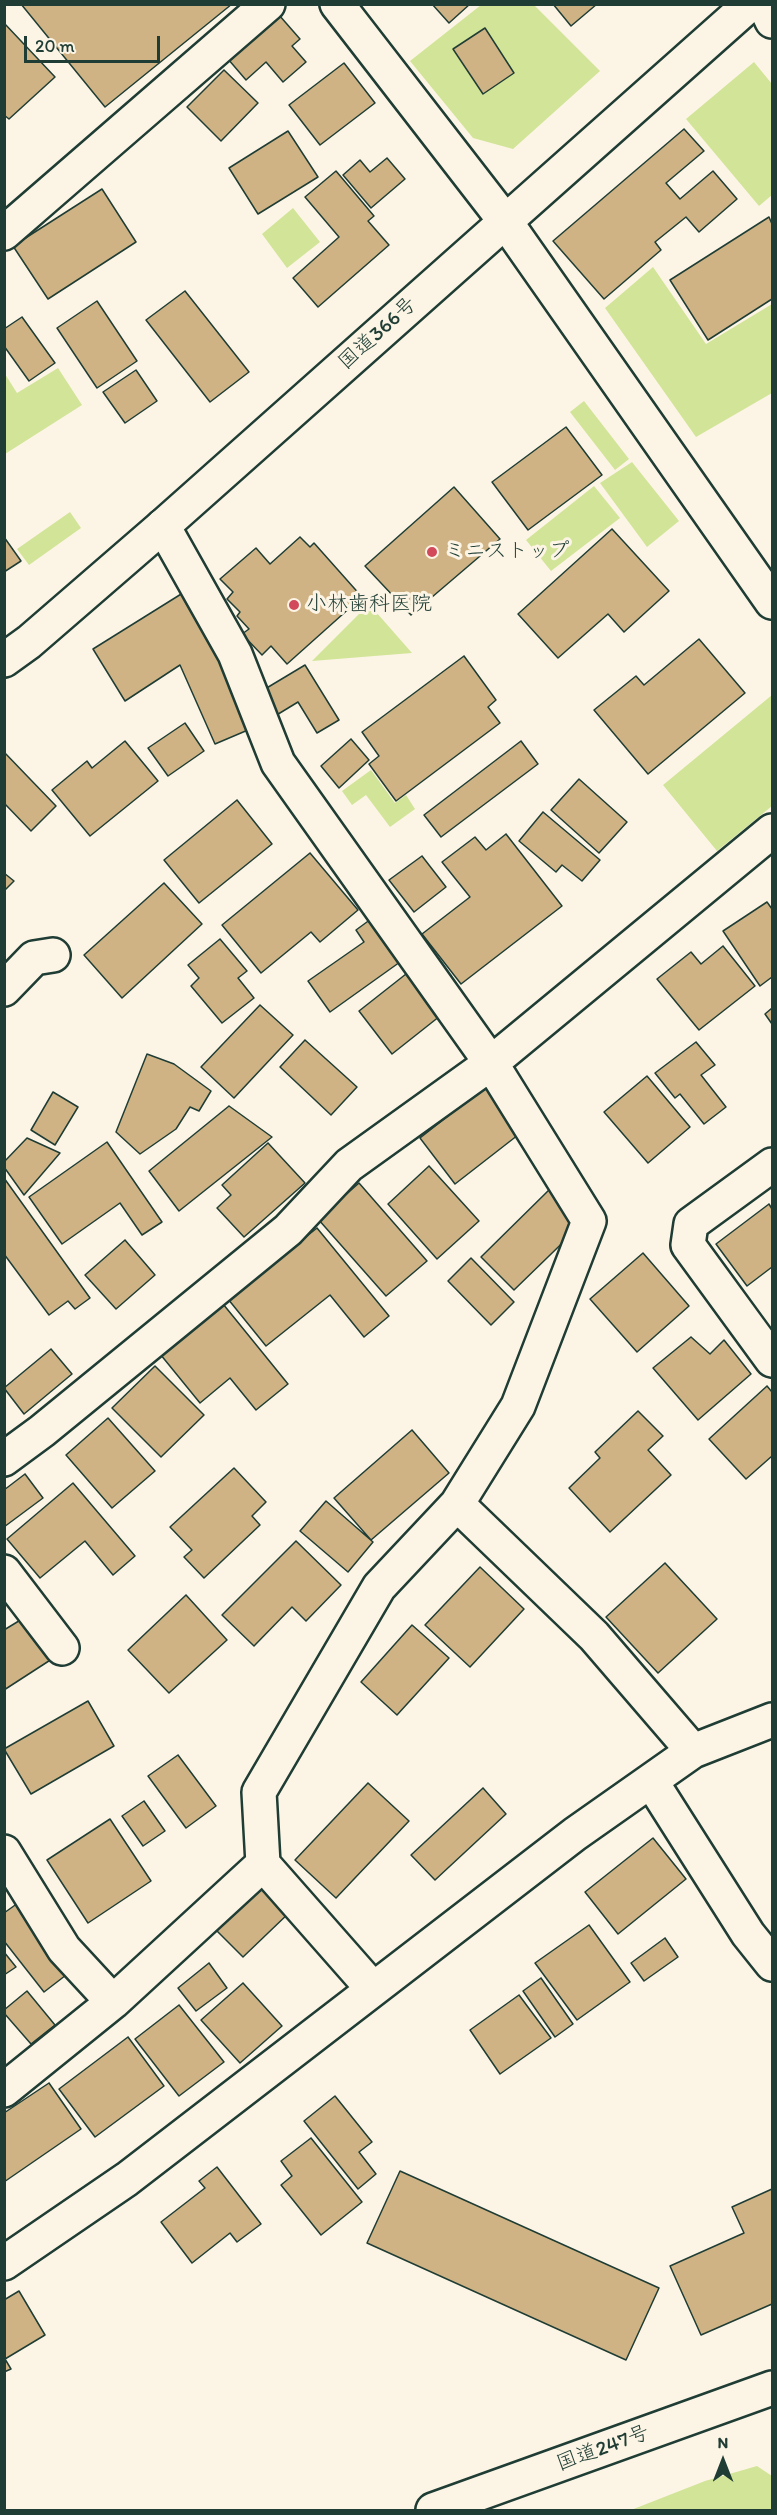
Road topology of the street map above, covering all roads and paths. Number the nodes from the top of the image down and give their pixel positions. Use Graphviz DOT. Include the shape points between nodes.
graph roads {
  1 [pos="268,4"];
  2 [pos="337,4"];
  3 [pos="750,4"];
  4 [pos="764,4"];
  5 [pos="772,21"];
  6 [pos="505,221"];
  7 [pos="4,233"];
  8 [pos="163,526"];
  9 [pos="772,602"];
  10 [pos="4,660"];
  11 [pos="772,831"];
  12 [pos="53,956"];
  13 [pos="4,989"];
  14 [pos="491,1063"];
  15 [pos="772,1165"];
  16 [pos="772,1360"];
  17 [pos="4,1459"];
  18 [pos="457,1504"];
  19 [pos="4,1572"];
  20 [pos="62,1648"];
  21 [pos="772,1720"];
  22 [pos="693,1751"];
  23 [pos="651,1781"];
  24 [pos="263,1863"];
  25 [pos="10,1875"];
  26 [pos="772,1964"];
  27 [pos="373,1989"];
  28 [pos="113,2002"];
  29 [pos="4,2090"];
  30 [pos="4,2263"];
  31 [pos="772,2388"];
  32 [pos="433,2511"];
  1 -- 7 [label="main road"];
  2 -- 6 [label="main road"];
  3 -- 6 [label="main road, 国道366号"];
  4 -- 5 [label="main road"];
  6 -- 8 [label="main road, 国道366号"];
  6 -- 9 [label="main road"];
  8 -- 10 [label="main road, 国道366号"];
  8 -- 14 [label="main road" via="236,654 278,763"];
  11 -- 14 [label="main road"];
  12 -- 13 [label="main road" via="34,958"];
  14 -- 17 [label="main road" via="349,1165 288,1230"];
  14 -- 18 [label="main road" via="589,1221 518,1406"];
  15 -- 16 [label="main road" via="691,1224 688,1245"];
  18 -- 22 [label="main road" via="594,1636"];
  18 -- 24 [label="main road" via="379,1587 259,1792"];
  19 -- 20 [label="main road"];
  21 -- 22 [label="main road"];
  22 -- 23 [label="main road"];
  23 -- 26 [label="main road" via="748,1934"];
  23 -- 27 [label="main road" via="575,1834"];
  24 -- 27 [label="main road"];
  24 -- 28 [label="main road"];
  25 -- 28 [label="main road" via="63,1949"];
  27 -- 30 [label="main road" via="127,2179"];
  28 -- 29 [label="main road"];
  31 -- 32 [label="main road, 国道247号"];
}
